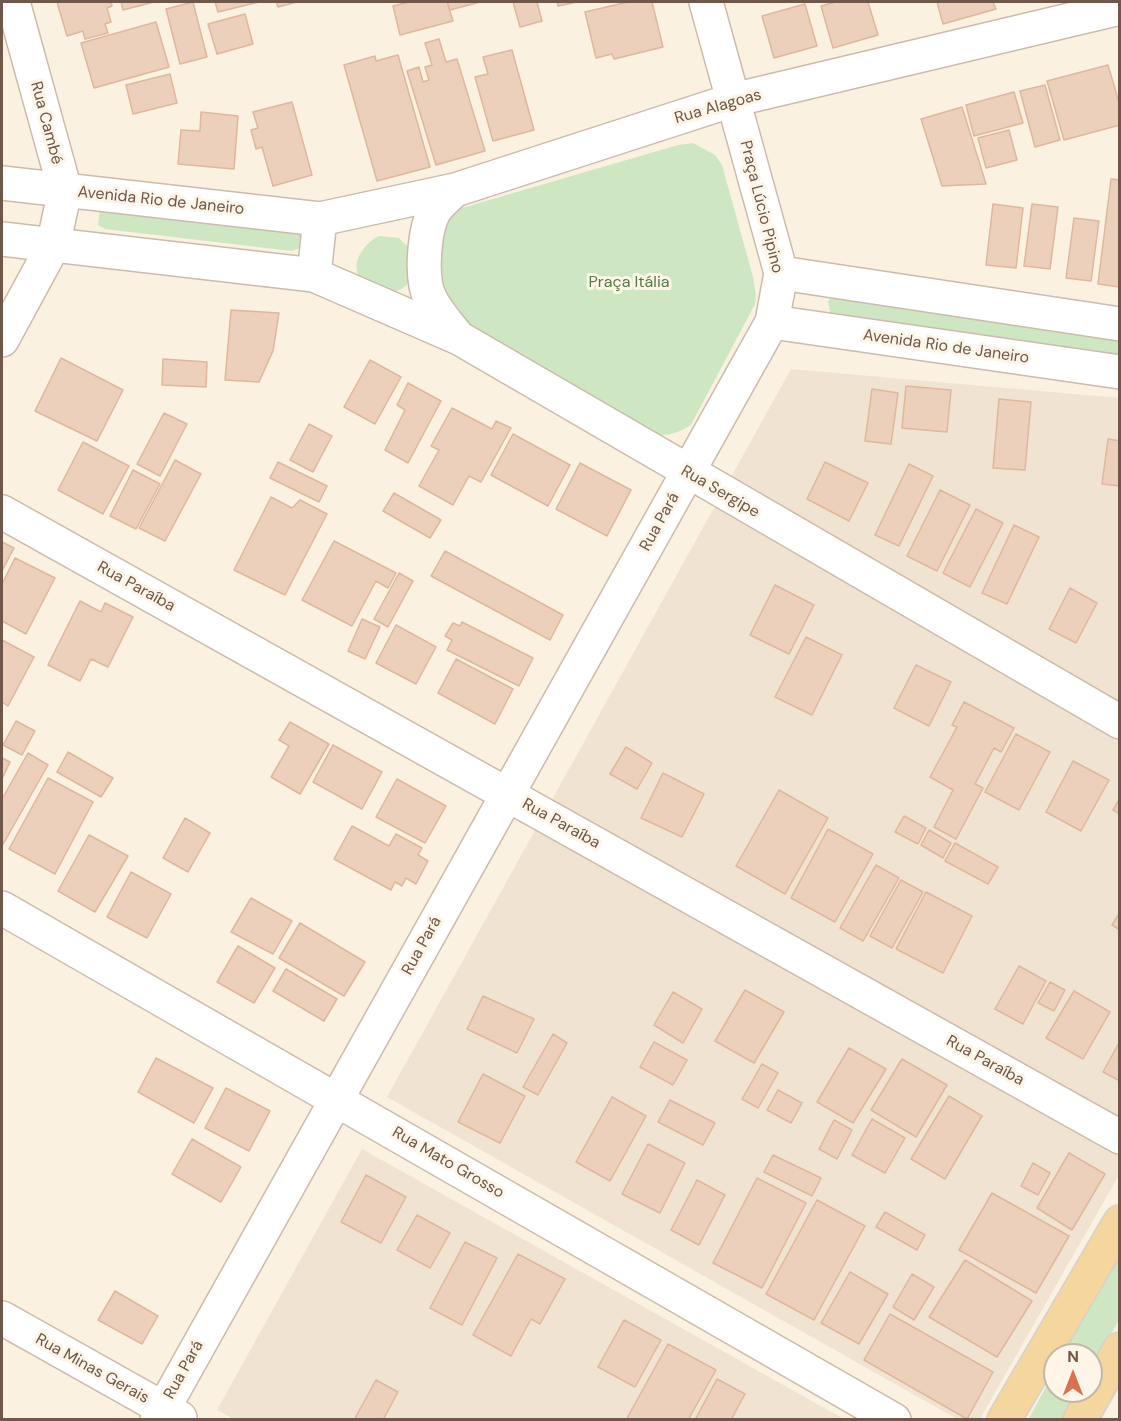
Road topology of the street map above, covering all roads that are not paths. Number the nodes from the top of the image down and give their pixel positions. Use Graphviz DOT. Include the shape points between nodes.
graph roads {
  1 [pos="13,2"];
  2 [pos="706,2"];
  3 [pos="1119,8"];
  4 [pos="733,100"];
  5 [pos="2,183"];
  6 [pos="65,190"];
  7 [pos="455,190"];
  8 [pos="320,219"];
  9 [pos="2,239"];
  10 [pos="53,246"];
  11 [pos="781,273"];
  12 [pos="314,275"];
  13 [pos="772,322"];
  14 [pos="1119,324"];
  15 [pos="459,338"];
  16 [pos="2,340"];
  17 [pos="1119,372"];
  18 [pos="688,473"];
  19 [pos="2,512"];
  20 [pos="1119,722"];
  21 [pos="507,795"];
  22 [pos="2,908"];
  23 [pos="337,1099"];
  24 [pos="1119,1137"];
  25 [pos="1119,1222"];
  26 [pos="2,1318"];
  27 [pos="1119,1349"];
  28 [pos="167,1416"];
  29 [pos="894,1419"];
  30 [pos="1004,1419"];
  31 [pos="1080,1419"];
  1 -- 6 [label="street, Rua Cambé"];
  2 -- 4 [label="street, Praça Lúcio Pipino"];
  3 -- 4 [label="street, Rua Alagoas"];
  4 -- 7 [label="street, Rua Alagoas"];
  4 -- 11 [label="street, Praça Lúcio Pipino"];
  5 -- 6 [label="street, Avenida Rio de Janeiro"];
  6 -- 8 [label="street, Avenida Rio de Janeiro"];
  6 -- 10 [label="street, Rua Cambé"];
  7 -- 8 [label="street, Rua Alagoas"];
  7 -- 15 [label="street" via="436,210 427,230 424,257 429,296"];
  8 -- 12 [label="street"];
  9 -- 10 [label="street"];
  10 -- 12 [label="street"];
  10 -- 16 [label="street, Rua Cambé"];
  11 -- 13 [label="street, Praça Lúcio Pipino"];
  11 -- 14 [label="street"];
  12 -- 15 [label="street, Rua Sergipe"];
  13 -- 17 [label="street, Avenida Rio de Janeiro"];
  13 -- 18 [label="street, Praça Lúcio Pipino"];
  15 -- 18 [label="street, Rua Sergipe"];
  18 -- 20 [label="street, Rua Sergipe"];
  18 -- 21 [label="street, Rua Pará"];
  19 -- 21 [label="street, Rua Paraíba"];
  21 -- 23 [label="street, Rua Pará"];
  21 -- 24 [label="street, Rua Paraíba"];
  22 -- 23 [label="street, Rua Mato Grosso"];
  23 -- 28 [label="street, Rua Pará"];
  23 -- 29 [label="street, Rua Mato Grosso"];
  25 -- 30 [label="main road"];
  26 -- 28 [label="street, Rua Minas Gerais"];
  27 -- 31 [label="main road"];
}
